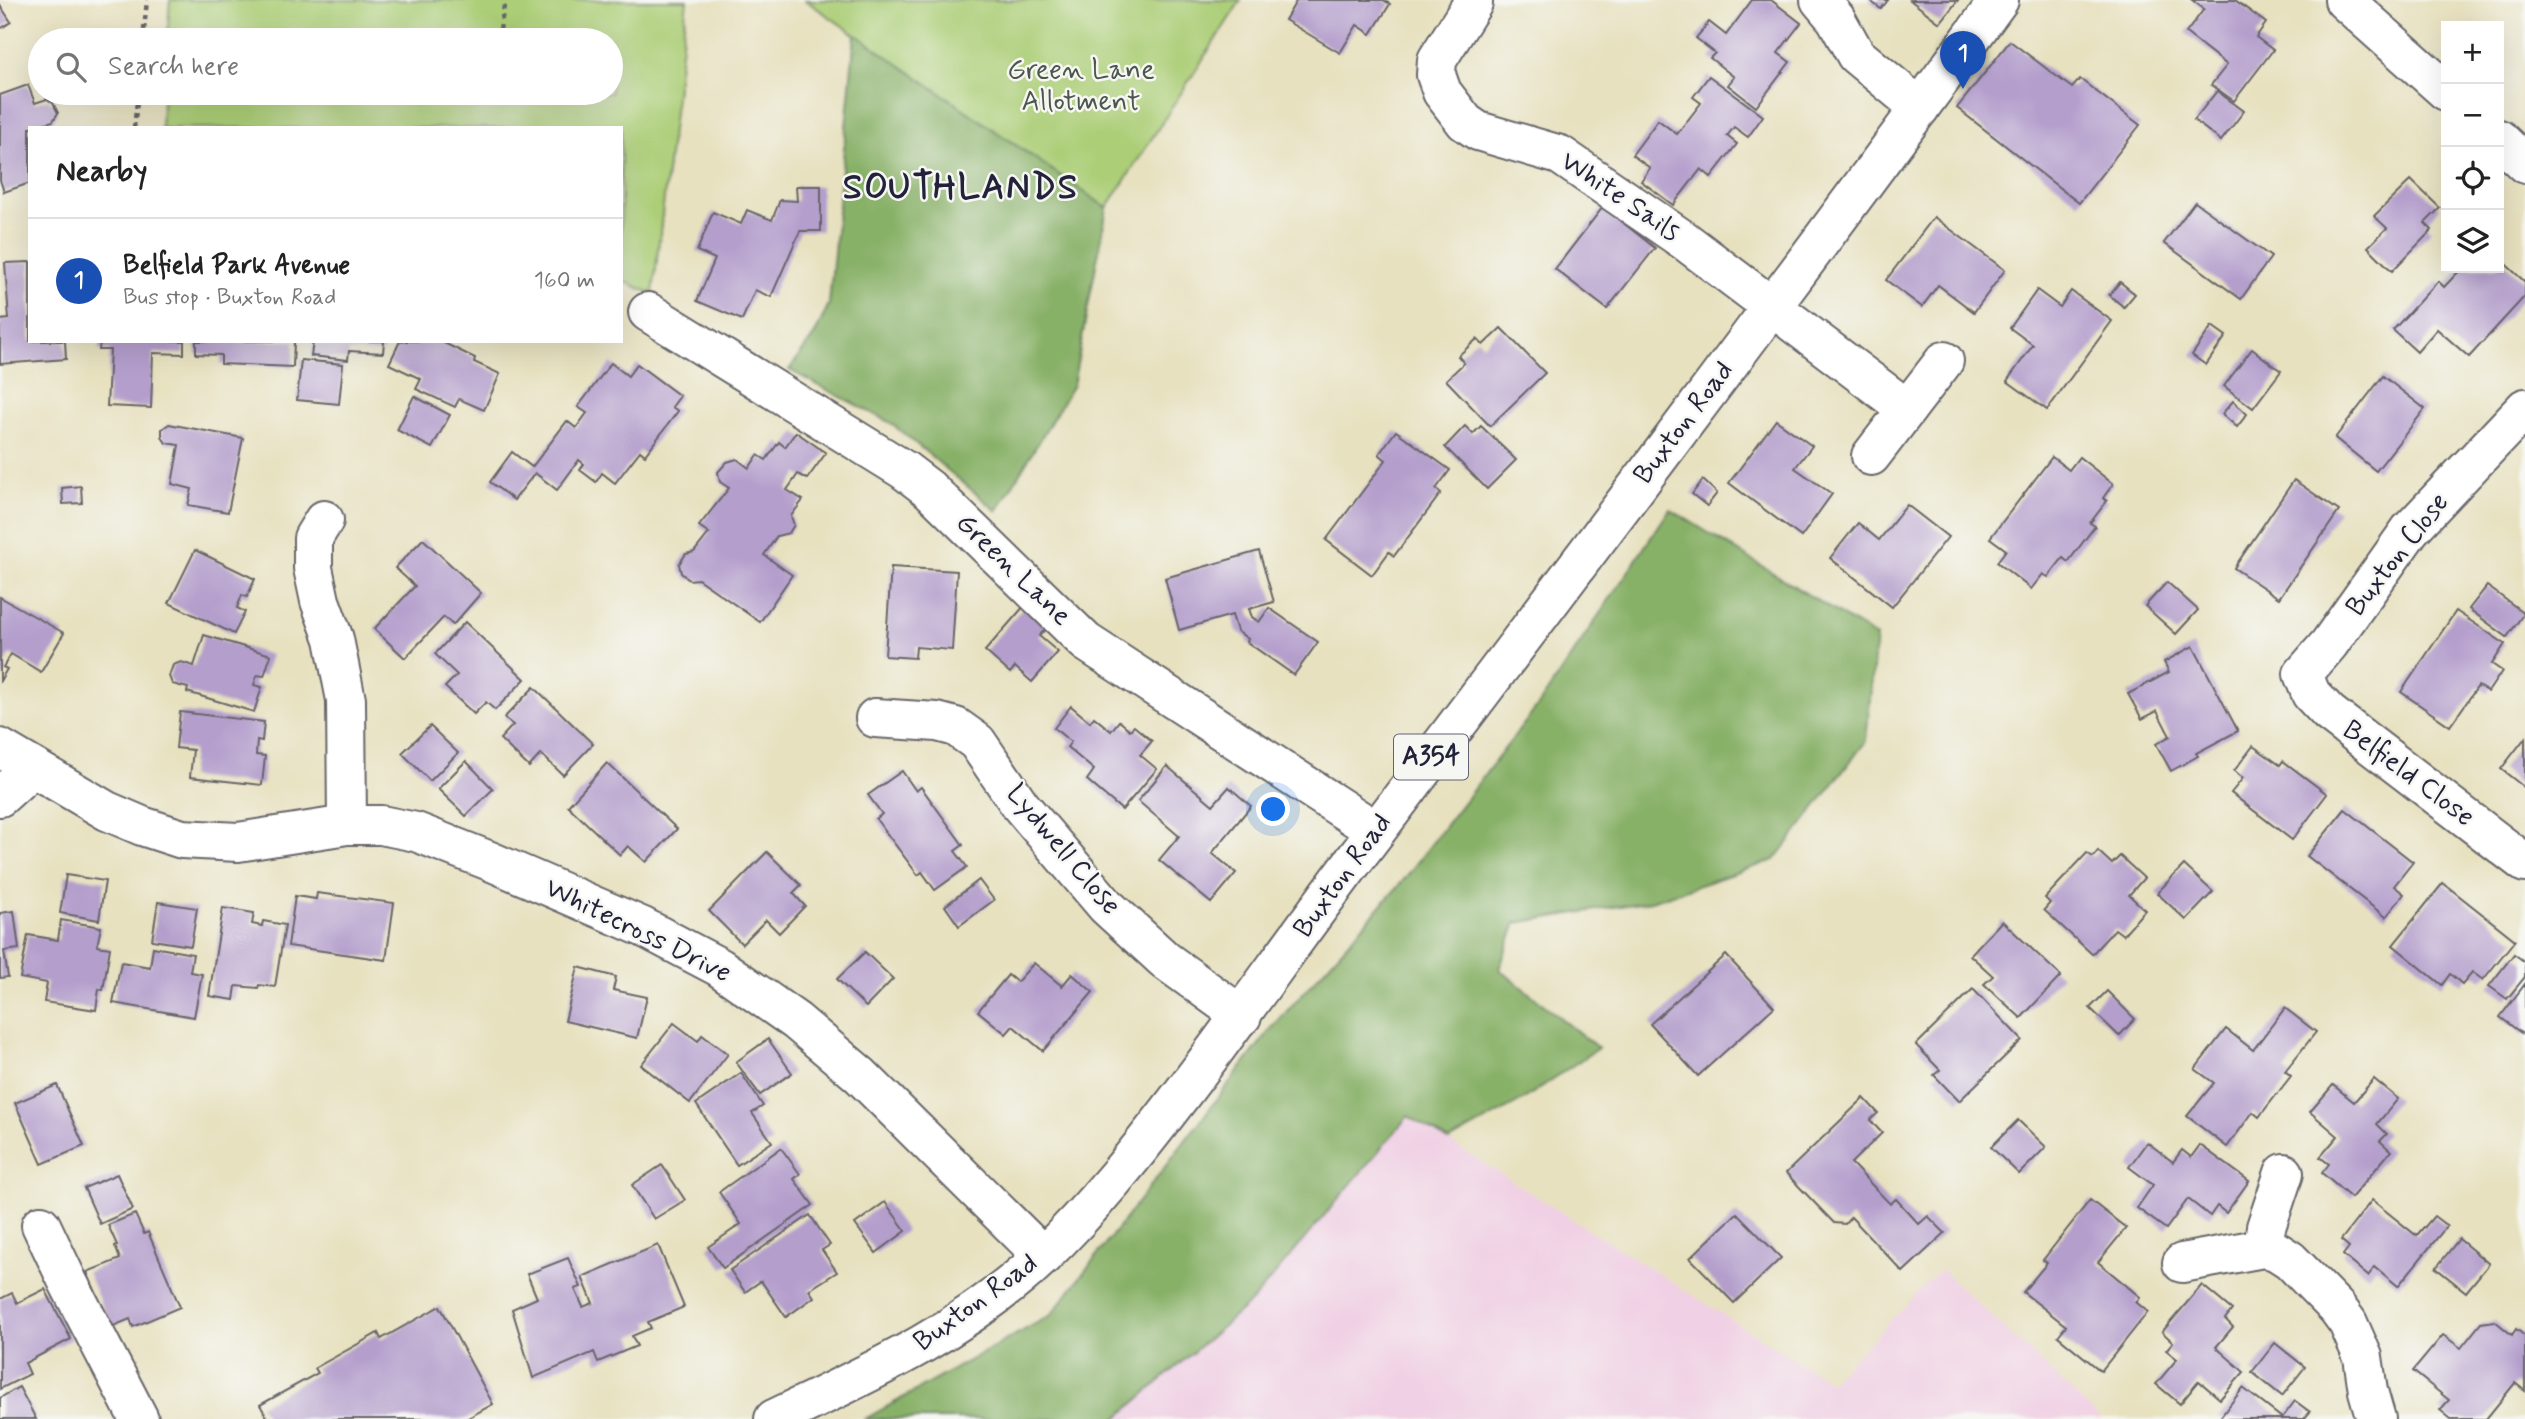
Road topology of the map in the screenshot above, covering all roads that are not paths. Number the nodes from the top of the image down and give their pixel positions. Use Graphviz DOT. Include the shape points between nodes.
graph roads {
  1 [pos="1819,0"];
  2 [pos="1999,0"];
  3 [pos="2344,0"];
  4 [pos="1473,3"];
  5 [pos="2441,87"];
  6 [pos="1920,108"];
  7 [pos="2504,144"];
  8 [pos="2525,164"];
  9 [pos="1771,307"];
  10 [pos="648,312"];
  11 [pos="1944,360"];
  12 [pos="1907,408"];
  13 [pos="2525,408"];
  14 [pos="1871,456"];
  15 [pos="324,520"];
  16 [pos="2303,674"];
  17 [pos="875,718"];
  18 [pos="0,748"];
  19 [pos="32,768"];
  20 [pos="0,797"];
  21 [pos="347,825"];
  22 [pos="1376,831"];
  23 [pos="2525,863"];
  24 [pos="1242,1016"];
  25 [pos="2284,1173"];
  26 [pos="41,1225"];
  27 [pos="2263,1248"];
  28 [pos="1043,1256"];
  29 [pos="2182,1263"];
  30 [pos="139,1419"];
  31 [pos="775,1419"];
  32 [pos="2376,1419"];
  1 -- 6 [label="main road" via="1856,55"];
  2 -- 6 [label="main road, Buxton Road / A354"];
  3 -- 5 [label="main road"];
  4 -- 9 [label="main road, White Sails" via="1437,60 1442,92 1465,122 1478,131 1560,155"];
  6 -- 9 [label="main road, Buxton Road / A354"];
  7 -- 8 [label="main road"];
  9 -- 12 [label="main road, White Sails"];
  9 -- 22 [label="main road, Buxton Road / A354"];
  10 -- 22 [label="main road, Green Lane" via="904,470 1086,642"];
  11 -- 12 [label="main road"];
  12 -- 14 [label="main road"];
  13 -- 16 [label="main road, Buxton Close" via="2410,530 2329,645"];
  15 -- 21 [label="main road" via="313,538 313,568 346,700"];
  16 -- 23 [label="main road, Belfield Close" via="2311,694 2329,713"];
  17 -- 24 [label="main road, Lydwell Close" via="937,722 956,727 977,742 1020,805 1106,906 1166,961"];
  18 -- 19 [label="main road, Whitecross Drive"];
  19 -- 20 [label="main road"];
  19 -- 21 [label="main road, Whitecross Drive" via="107,811 183,839 238,842"];
  21 -- 28 [label="main road, Whitecross Drive" via="416,832 643,928 719,967 796,1021 860,1075"];
  22 -- 24 [label="main road, Buxton Road / A354"];
  24 -- 28 [label="main road, Buxton Road / A354" via="1135,1156"];
  25 -- 27 [label="main road"];
  26 -- 30 [label="main road"];
  27 -- 29 [label="main road"];
  27 -- 32 [label="main road" via="2290,1260 2348,1323 2363,1357"];
  28 -- 31 [label="main road, Buxton Road / A354" via="987,1303 943,1331 890,1363"];
}
